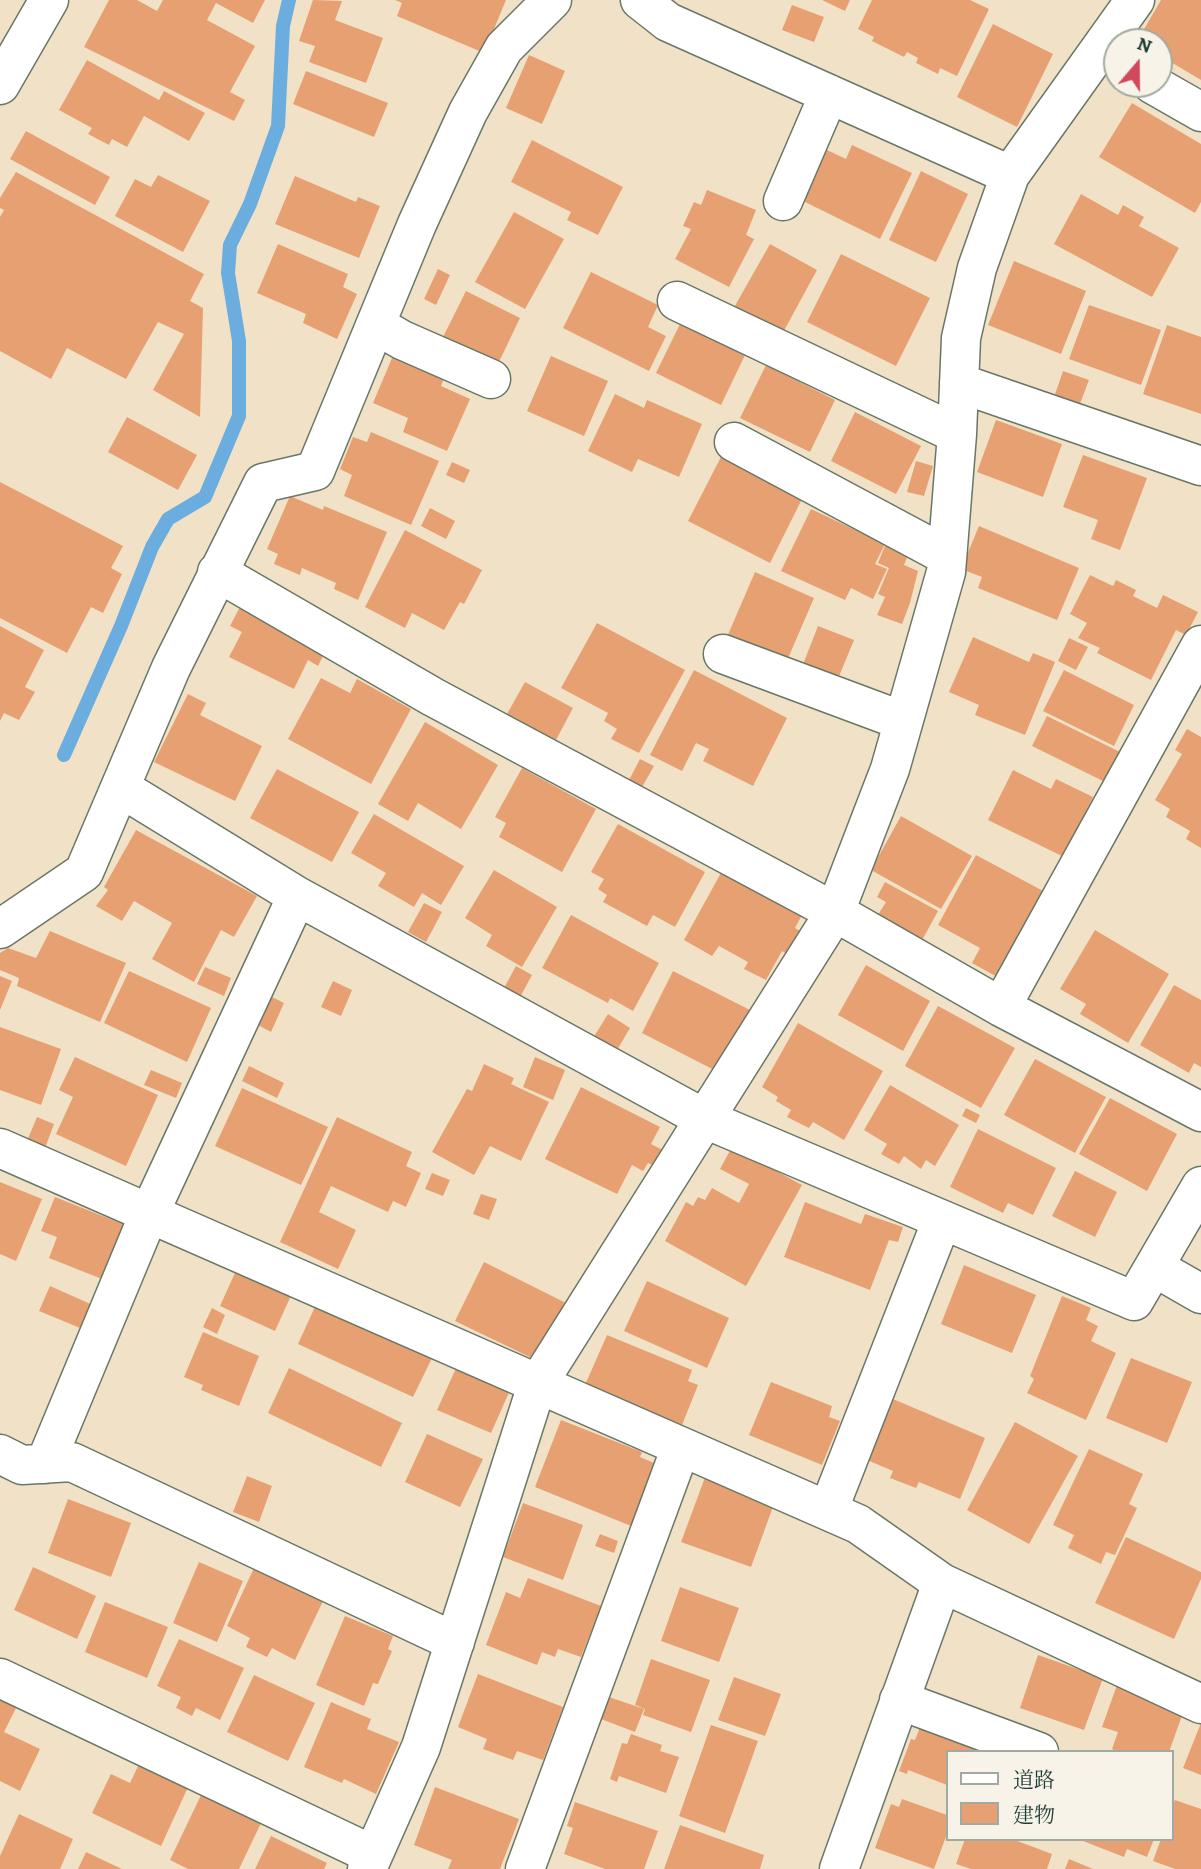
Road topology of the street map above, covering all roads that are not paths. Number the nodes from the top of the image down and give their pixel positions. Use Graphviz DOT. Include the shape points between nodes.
graph roads {
  1 [pos="49,0"];
  2 [pos="552,0"];
  3 [pos="640,0"];
  4 [pos="1135,0"];
  5 [pos="1121,28"];
  6 [pos="1103,63"];
  7 [pos="0,85"];
  8 [pos="830,94"];
  9 [pos="1173,96"];
  10 [pos="1201,112"];
  11 [pos="1010,175"];
  12 [pos="783,201"];
  13 [pos="677,301"];
  14 [pos="376,325"];
  15 [pos="491,379"];
  16 [pos="959,383"];
  17 [pos="957,434"];
  18 [pos="734,442"];
  19 [pos="1201,466"];
  20 [pos="947,556"];
  21 [pos="217,572"];
  22 [pos="1201,645"];
  23 [pos="723,654"];
  24 [pos="904,721"];
  25 [pos="121,788"];
  26 [pos="297,896"];
  27 [pos="835,912"];
  28 [pos="0,929"];
  29 [pos="1001,1007"];
  30 [pos="1201,1112"];
  31 [pos="705,1119"];
  32 [pos="0,1148"];
  33 [pos="1201,1186"];
  34 [pos="149,1214"];
  35 [pos="942,1220"];
  36 [pos="1154,1267"];
  37 [pos="1201,1294"];
  38 [pos="537,1385"];
  39 [pos="681,1447"];
  40 [pos="0,1454"];
  41 [pos="45,1464"];
  42 [pos="828,1511"];
  43 [pos="942,1583"];
  44 [pos="455,1642"];
  45 [pos="0,1678"];
  46 [pos="899,1700"];
  47 [pos="1201,1704"];
  48 [pos="1034,1750"];
  49 [pos="370,1862"];
  50 [pos="525,1869"];
  51 [pos="839,1869"];
  1 -- 7 [label="main road"];
  2 -- 14 [label="main road" via="504,48 468,112"];
  3 -- 8 [label="main road" via="668,22"];
  4 -- 5 [label="main road"];
  6 -- 11 [label="main road"];
  8 -- 11 [label="main road"];
  8 -- 12 [label="main road"];
  9 -- 10 [label="main road"];
  11 -- 16 [label="main road" via="976,268 961,338"];
  13 -- 17 [label="main road"];
  14 -- 15 [label="main road"];
  14 -- 21 [label="main road" via="315,471 263,483"];
  16 -- 17 [label="main road"];
  16 -- 19 [label="main road"];
  17 -- 20 [label="main road"];
  18 -- 20 [label="main road"];
  20 -- 24 [label="main road"];
  21 -- 25 [label="main road"];
  21 -- 27 [label="main road" via="446,704"];
  22 -- 29 [label="main road"];
  23 -- 24 [label="main road"];
  24 -- 27 [label="main road"];
  25 -- 26 [label="main road"];
  25 -- 28 [label="main road" via="84,872"];
  26 -- 31 [label="main road"];
  26 -- 34 [label="main road"];
  27 -- 29 [label="main road"];
  27 -- 31 [label="main road"];
  29 -- 30 [label="main road"];
  31 -- 35 [label="main road"];
  31 -- 38 [label="main road"];
  32 -- 34 [label="main road"];
  33 -- 36 [label="main road"];
  34 -- 38 [label="main road"];
  34 -- 41 [label="main road"];
  35 -- 36 [label="main road" via="1134,1301"];
  35 -- 42 [label="main road"];
  36 -- 37 [label="main road"];
  38 -- 39 [label="main road"];
  38 -- 44 [label="main road"];
  39 -- 42 [label="main road"];
  39 -- 50 [label="main road"];
  40 -- 41 [label="main road" via="22,1465"];
  41 -- 44 [label="main road" via="72,1462"];
  42 -- 43 [label="main road" via="858,1524"];
  43 -- 46 [label="main road"];
  43 -- 47 [label="main road"];
  44 -- 49 [label="main road" via="421,1747"];
  45 -- 49 [label="main road"];
  46 -- 48 [label="main road"];
  46 -- 51 [label="main road"];
}
